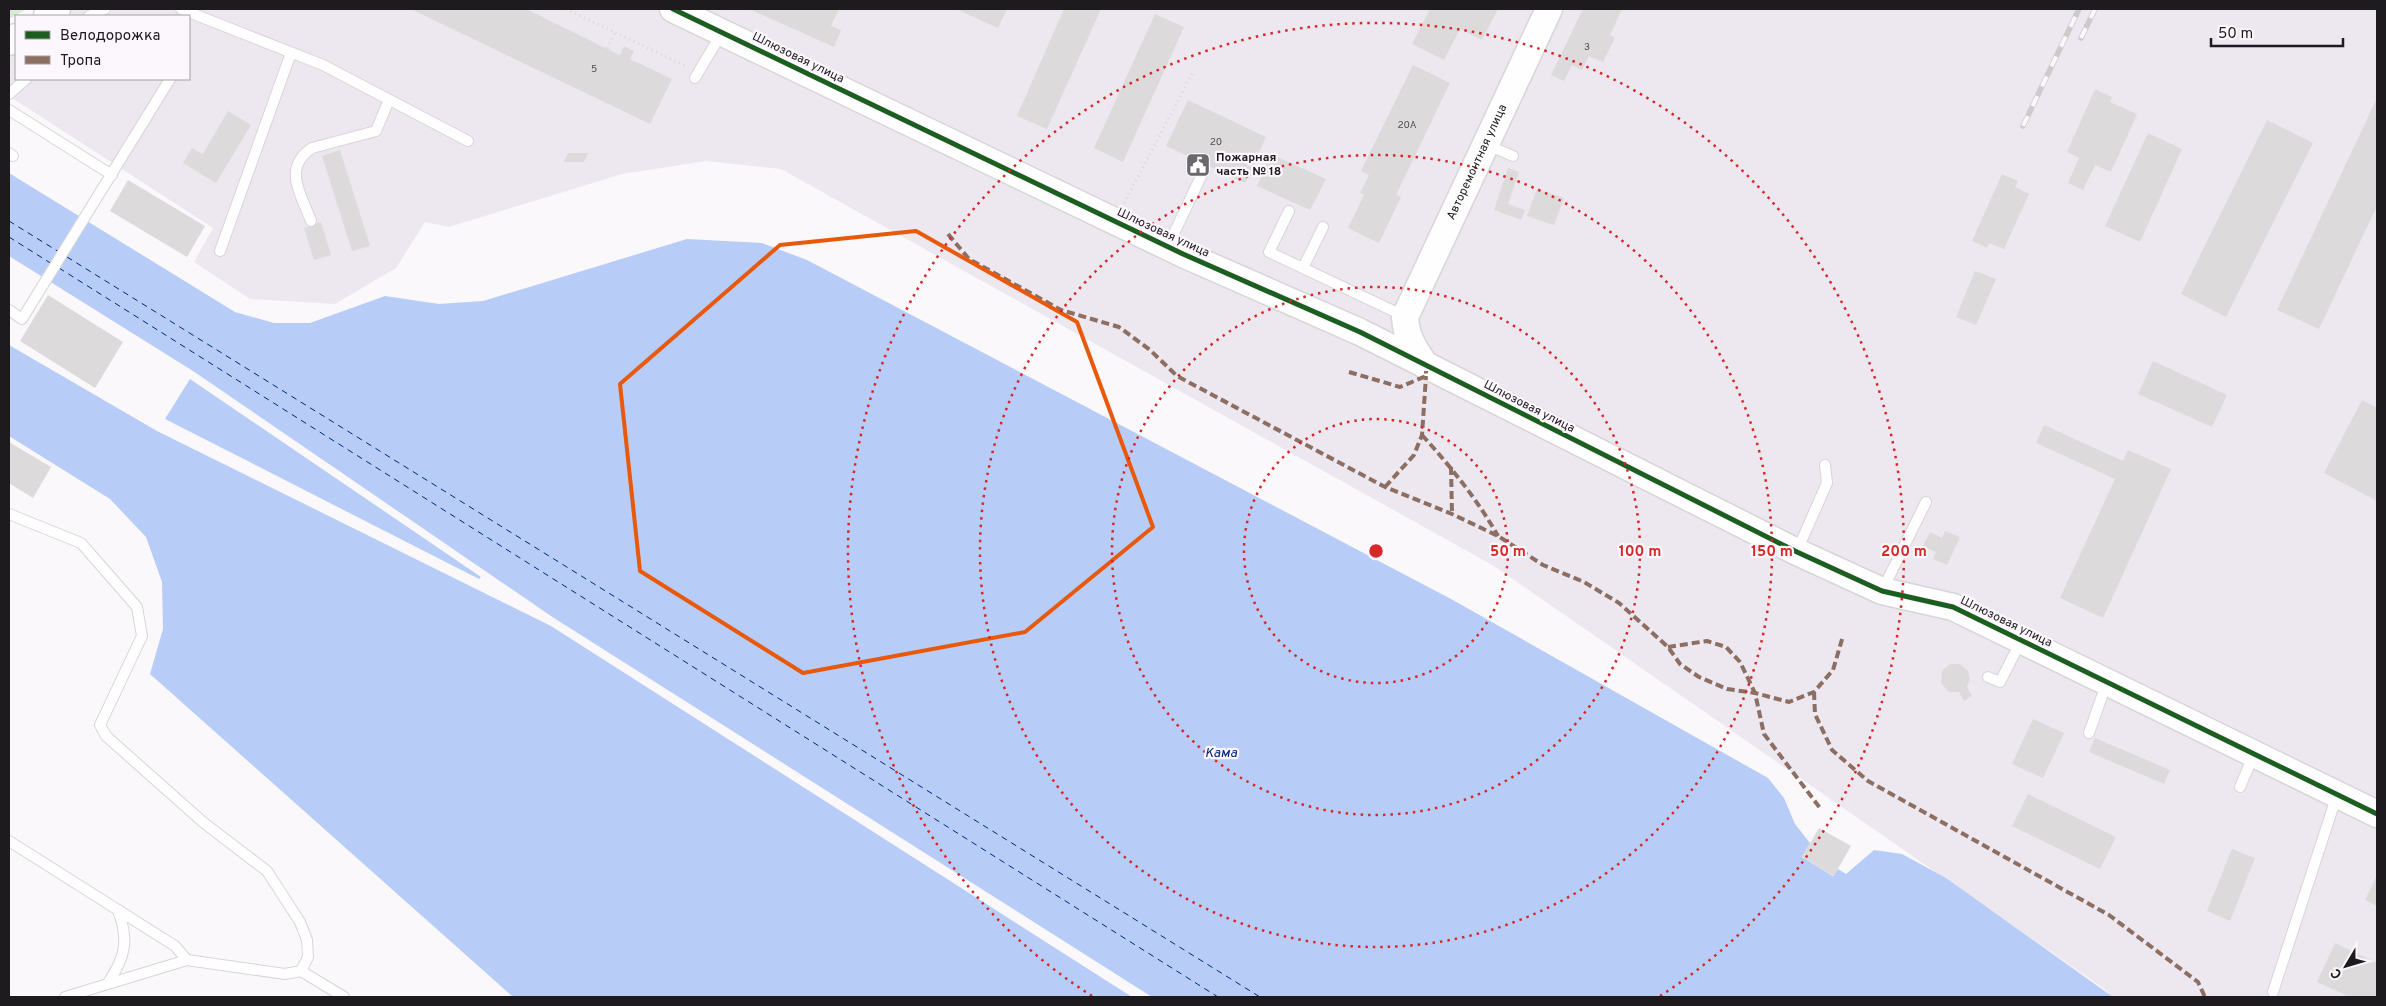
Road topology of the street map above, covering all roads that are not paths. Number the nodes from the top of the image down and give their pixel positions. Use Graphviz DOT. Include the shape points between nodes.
graph roads {
  1 [pos="105,9"];
  2 [pos="181,9"];
  3 [pos="673,9"];
  4 [pos="1549,9"];
  5 [pos="91,15"];
  6 [pos="721,33"];
  7 [pos="291,53"];
  8 [pos="696,75"];
  9 [pos="25,80"];
  10 [pos="169,80"];
  11 [pos="9,94"];
  12 [pos="389,100"];
  13 [pos="9,110"];
  14 [pos="468,140"];
  15 [pos="1487,145"];
  16 [pos="1513,156"];
  17 [pos="1204,170"];
  18 [pos="112,175"];
  19 [pos="1289,211"];
  20 [pos="311,221"];
  21 [pos="1322,227"];
  22 [pos="1168,247"];
  23 [pos="220,252"];
  24 [pos="1303,268"];
  25 [pos="9,310"];
  26 [pos="1405,316"];
  27 [pos="1360,332"];
  28 [pos="1426,366"];
  29 [pos="1825,465"];
  30 [pos="1926,502"];
  31 [pos="9,514"];
  32 [pos="1796,552"];
  33 [pos="1882,591"];
  34 [pos="2022,640"];
  35 [pos="1988,677"];
  36 [pos="2107,682"];
  37 [pos="2089,733"];
  38 [pos="2254,754"];
  39 [pos="2240,787"];
  40 [pos="2337,795"];
  41 [pos="2377,814"];
  42 [pos="9,841"];
  43 [pos="118,910"];
  44 [pos="187,960"];
  45 [pos="301,971"];
  46 [pos="108,983"];
  47 [pos="2273,992"];
  48 [pos="65,997"];
  49 [pos="344,997"];
  1 -- 5 [label="lane"];
  2 -- 7 [label="lane"];
  3 -- 6 [label="street, Шлюзовая улица"];
  4 -- 15 [label="street, Авторемонтная улица"];
  6 -- 8 [label="lane"];
  6 -- 22 [label="street, Шлюзовая улица"];
  7 -- 12 [label="lane" via="322,65"];
  7 -- 23 [label="lane"];
  9 -- 11 [label="lane"];
  10 -- 18 [label="lane"];
  12 -- 14 [label="lane"];
  12 -- 20 [label="lane" via="376,131 312,148 296,163 294,175"];
  13 -- 18 [label="lane"];
  15 -- 16 [label="lane"];
  15 -- 26 [label="street, Авторемонтная улица"];
  17 -- 22 [label="lane"];
  18 -- 25 [label="lane" via="22,319"];
  19 -- 24 [label="lane" via="1269,252"];
  21 -- 24 [label="lane"];
  22 -- 27 [label="street, Шлюзовая улица"];
  24 -- 26 [label="lane"];
  26 -- 27 [label="street" via="1392,324"];
  26 -- 28 [label="street" via="1410,344"];
  27 -- 28 [label="street, Шлюзовая улица"];
  28 -- 32 [label="street, Шлюзовая улица"];
  29 -- 32 [label="lane" via="1827,483"];
  30 -- 33 [label="lane"];
  31 -- 45 [label="lane" via="81,543 137,607 142,636 100,725 106,736 204,824 267,871 308,940 308,957"];
  32 -- 33 [label="street, Шлюзовая улица"];
  33 -- 34 [label="street, Шлюзовая улица" via="1953,607"];
  34 -- 35 [label="lane" via="2000,682"];
  34 -- 36 [label="street, Шлюзовая улица"];
  36 -- 37 [label="lane"];
  36 -- 38 [label="street, Шлюзовая улица"];
  38 -- 39 [label="lane"];
  38 -- 40 [label="street, Шлюзовая улица"];
  40 -- 41 [label="street, Шлюзовая улица"];
  40 -- 47 [label="lane"];
  42 -- 43 [label="lane"];
  43 -- 44 [label="lane" via="175,946"];
  43 -- 46 [label="lane" via="124,927 125,947 119,966"];
  44 -- 45 [label="lane" via="284,974"];
  44 -- 46 [label="lane"];
  45 -- 49 [label="lane"];
  46 -- 48 [label="lane"];
}
